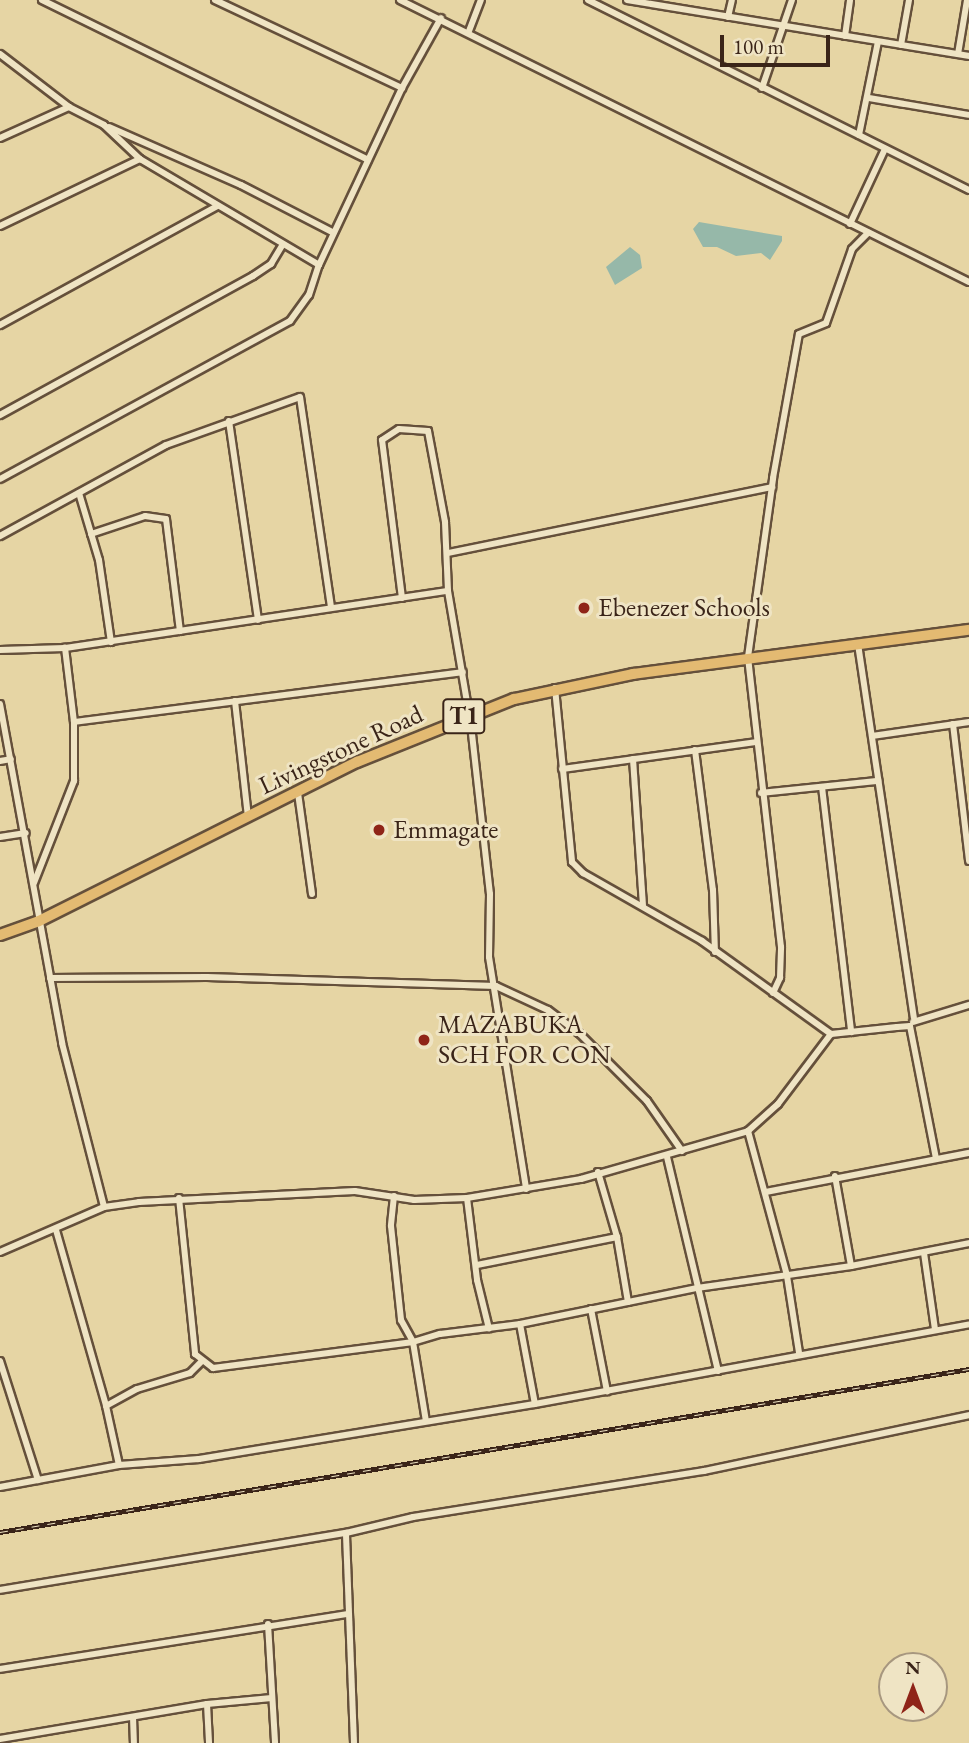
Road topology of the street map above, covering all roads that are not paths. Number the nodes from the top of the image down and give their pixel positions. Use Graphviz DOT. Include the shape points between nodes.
graph roads {
  1 [pos="42,0"];
  2 [pos="215,0"];
  3 [pos="400,0"];
  4 [pos="481,0"];
  5 [pos="589,0"];
  6 [pos="627,0"];
  7 [pos="732,0"];
  8 [pos="792,0"];
  9 [pos="850,0"];
  10 [pos="909,0"];
  11 [pos="967,0"];
  12 [pos="674,4"];
  13 [pos="728,17"];
  14 [pos="441,18"];
  15 [pos="785,26"];
  16 [pos="469,31"];
  17 [pos="845,36"];
  18 [pos="878,42"];
  19 [pos="901,46"];
  20 [pos="0,54"];
  21 [pos="958,54"];
  22 [pos="969,56"];
  23 [pos="402,88"];
  24 [pos="762,88"];
  25 [pos="869,98"];
  26 [pos="69,107"];
  27 [pos="969,115"];
  28 [pos="104,125"];
  29 [pos="859,135"];
  30 [pos="0,138"];
  31 [pos="885,149"];
  32 [pos="140,159"];
  33 [pos="368,160"];
  34 [pos="969,190"];
  35 [pos="217,206"];
  36 [pos="850,224"];
  37 [pos="0,226"];
  38 [pos="332,232"];
  39 [pos="868,233"];
  40 [pos="282,246"];
  41 [pos="318,265"];
  42 [pos="969,282"];
  43 [pos="0,325"];
  44 [pos="0,415"];
  45 [pos="229,421"];
  46 [pos="0,479"];
  47 [pos="772,487"];
  48 [pos="79,493"];
  49 [pos="91,534"];
  50 [pos="0,536"];
  51 [pos="448,554"];
  52 [pos="448,591"];
  53 [pos="402,598"];
  54 [pos="331,608"];
  55 [pos="258,620"];
  56 [pos="969,630"];
  57 [pos="180,631"];
  58 [pos="111,642"];
  59 [pos="858,644"];
  60 [pos="65,648"];
  61 [pos="0,650"];
  62 [pos="748,657"];
  63 [pos="463,672"];
  64 [pos="555,688"];
  65 [pos="235,701"];
  66 [pos="0,704"];
  67 [pos="469,713"];
  68 [pos="74,722"];
  69 [pos="969,722"];
  70 [pos="953,724"];
  71 [pos="872,736"];
  72 [pos="756,742"];
  73 [pos="695,750"];
  74 [pos="11,759"];
  75 [pos="634,759"];
  76 [pos="0,761"];
  77 [pos="562,769"];
  78 [pos="878,780"];
  79 [pos="822,787"];
  80 [pos="298,793"];
  81 [pos="761,793"];
  82 [pos="248,817"];
  83 [pos="26,833"];
  84 [pos="0,837"];
  85 [pos="969,861"];
  86 [pos="33,886"];
  87 [pos="312,894"];
  88 [pos="643,906"];
  89 [pos="39,921"];
  90 [pos="0,935"];
  91 [pos="715,952"];
  92 [pos="50,978"];
  93 [pos="496,986"];
  94 [pos="773,993"];
  95 [pos="969,1005"];
  96 [pos="914,1018"];
  97 [pos="911,1026"];
  98 [pos="851,1032"];
  99 [pos="831,1034"];
  100 [pos="748,1131"];
  101 [pos="682,1151"];
  102 [pos="969,1153"];
  103 [pos="667,1157"];
  104 [pos="936,1158"];
  105 [pos="598,1172"];
  106 [pos="835,1176"];
  107 [pos="526,1189"];
  108 [pos="766,1192"];
  109 [pos="394,1196"];
  110 [pos="179,1198"];
  111 [pos="467,1198"];
  112 [pos="104,1207"];
  113 [pos="56,1230"];
  114 [pos="617,1237"];
  115 [pos="969,1243"];
  116 [pos="0,1252"];
  117 [pos="924,1253"];
  118 [pos="477,1265"];
  119 [pos="851,1266"];
  120 [pos="787,1276"];
  121 [pos="697,1288"];
  122 [pos="628,1302"];
  123 [pos="591,1309"];
  124 [pos="520,1324"];
  125 [pos="969,1324"];
  126 [pos="489,1329"];
  127 [pos="935,1329"];
  128 [pos="413,1342"];
  129 [pos="799,1353"];
  130 [pos="0,1361"];
  131 [pos="201,1362"];
  132 [pos="718,1371"];
  133 [pos="607,1391"];
  134 [pos="535,1404"];
  135 [pos="106,1406"];
  136 [pos="969,1415"];
  137 [pos="426,1421"];
  138 [pos="119,1465"];
  139 [pos="38,1479"];
  140 [pos="0,1487"];
  141 [pos="346,1533"];
  142 [pos="0,1590"];
  143 [pos="347,1614"];
  144 [pos="268,1624"];
  145 [pos="0,1670"];
  146 [pos="272,1698"];
  147 [pos="207,1704"];
  148 [pos="133,1717"];
  149 [pos="0,1739"];
  150 [pos="134,1743"];
  151 [pos="209,1743"];
  152 [pos="275,1743"];
  153 [pos="354,1743"];
  1 -- 33 [label="street"];
  2 -- 23 [label="street"];
  3 -- 14 [label="street"];
  4 -- 16 [label="street"];
  5 -- 24 [label="street"];
  6 -- 12 [label="street"];
  7 -- 13 [label="street"];
  8 -- 15 [label="street"];
  9 -- 17 [label="street"];
  10 -- 19 [label="street"];
  11 -- 21 [label="street"];
  12 -- 13 [label="street"];
  13 -- 15 [label="street"];
  14 -- 16 [label="street"];
  14 -- 23 [label="street"];
  15 -- 17 [label="street"];
  15 -- 24 [label="street"];
  16 -- 36 [label="street"];
  17 -- 18 [label="street"];
  18 -- 19 [label="street"];
  18 -- 25 [label="street"];
  19 -- 21 [label="street"];
  20 -- 26 [label="street"];
  21 -- 22 [label="street"];
  23 -- 33 [label="street"];
  24 -- 29 [label="street"];
  25 -- 27 [label="street"];
  25 -- 29 [label="street"];
  26 -- 28 [label="street"];
  26 -- 30 [label="street"];
  28 -- 32 [label="street"];
  28 -- 38 [label="street" via="241,185"];
  29 -- 31 [label="street"];
  31 -- 34 [label="street"];
  31 -- 36 [label="street"];
  32 -- 35 [label="street"];
  32 -- 37 [label="street"];
  33 -- 38 [label="street"];
  35 -- 40 [label="street"];
  35 -- 43 [label="street"];
  36 -- 39 [label="street"];
  38 -- 41 [label="street"];
  39 -- 42 [label="street"];
  39 -- 47 [label="street" via="852,249 826,323 799,334"];
  40 -- 41 [label="street"];
  40 -- 44 [label="street" via="271,264 253,276"];
  41 -- 46 [label="street" via="309,295 290,321"];
  45 -- 48 [label="street" via="166,445"];
  45 -- 54 [label="street" via="300,397"];
  45 -- 55 [label="street"];
  47 -- 51 [label="street"];
  47 -- 62 [label="street"];
  48 -- 49 [label="street"];
  48 -- 50 [label="street"];
  49 -- 57 [label="street" via="145,516 166,519"];
  49 -- 58 [label="street"];
  51 -- 52 [label="street"];
  51 -- 53 [label="street" via="428,431 390,432 382,440"];
  52 -- 53 [label="street"];
  52 -- 63 [label="street"];
  53 -- 54 [label="street"];
  54 -- 55 [label="street"];
  55 -- 57 [label="street"];
  56 -- 59 [label="highway, Livingstone Road / T1"];
  57 -- 58 [label="street"];
  58 -- 60 [label="street"];
  59 -- 62 [label="highway, Livingstone Road / T1"];
  59 -- 71 [label="street"];
  60 -- 61 [label="street"];
  60 -- 68 [label="street"];
  62 -- 64 [label="highway, Livingstone Road / T1"];
  62 -- 72 [label="street"];
  63 -- 65 [label="street"];
  63 -- 67 [label="street"];
  64 -- 67 [label="highway, Livingstone Road / T1"];
  64 -- 77 [label="street"];
  65 -- 68 [label="street"];
  65 -- 82 [label="street"];
  66 -- 74 [label="street"];
  67 -- 80 [label="highway, Livingstone Road / T1"];
  67 -- 93 [label="street" via="490,894 489,957"];
  68 -- 86 [label="street" via="74,781"];
  69 -- 70 [label="street"];
  70 -- 71 [label="street"];
  70 -- 85 [label="street"];
  71 -- 78 [label="street"];
  72 -- 73 [label="street"];
  72 -- 81 [label="street"];
  73 -- 75 [label="street"];
  73 -- 91 [label="street" via="713,890"];
  74 -- 76 [label="street"];
  74 -- 83 [label="street"];
  75 -- 77 [label="street"];
  75 -- 88 [label="street"];
  77 -- 88 [label="street" via="572,862"];
  78 -- 79 [label="street"];
  78 -- 96 [label="street"];
  79 -- 81 [label="street"];
  79 -- 98 [label="street"];
  80 -- 82 [label="highway, Livingstone Road / T1"];
  80 -- 87 [label="street"];
  81 -- 94 [label="street" via="781,947 780,978"];
  82 -- 89 [label="highway, Livingstone Road / T1"];
  83 -- 84 [label="street"];
  83 -- 86 [label="street"];
  86 -- 89 [label="street"];
  88 -- 91 [label="street"];
  89 -- 90 [label="highway, Livingstone Road / T1"];
  89 -- 92 [label="street"];
  91 -- 94 [label="street"];
  92 -- 93 [label="street" via="206,977"];
  92 -- 112 [label="street"];
  93 -- 101 [label="street" via="548,1010 579,1033 647,1101"];
  93 -- 107 [label="street"];
  94 -- 99 [label="street"];
  95 -- 96 [label="street"];
  96 -- 97 [label="street"];
  97 -- 98 [label="street"];
  97 -- 104 [label="street"];
  98 -- 99 [label="street"];
  99 -- 100 [label="street" via="778,1104"];
  100 -- 101 [label="street"];
  100 -- 108 [label="street"];
  101 -- 103 [label="street"];
  102 -- 104 [label="street"];
  103 -- 105 [label="street"];
  103 -- 121 [label="street"];
  104 -- 106 [label="street"];
  105 -- 107 [label="street"];
  105 -- 114 [label="street"];
  106 -- 108 [label="street"];
  106 -- 119 [label="street"];
  107 -- 111 [label="street"];
  108 -- 120 [label="street"];
  109 -- 110 [label="street" via="355,1191"];
  109 -- 111 [label="street"];
  109 -- 128 [label="street" via="391,1226 401,1321"];
  110 -- 112 [label="street"];
  110 -- 131 [label="street" via="195,1354"];
  111 -- 118 [label="street"];
  112 -- 113 [label="street"];
  113 -- 116 [label="street"];
  113 -- 135 [label="street"];
  114 -- 118 [label="street"];
  114 -- 122 [label="street"];
  115 -- 117 [label="street"];
  117 -- 119 [label="street"];
  117 -- 127 [label="street"];
  118 -- 126 [label="street"];
  119 -- 120 [label="street"];
  120 -- 121 [label="street"];
  120 -- 129 [label="street"];
  121 -- 122 [label="street"];
  121 -- 132 [label="street"];
  122 -- 123 [label="street"];
  123 -- 124 [label="street"];
  123 -- 133 [label="street"];
  124 -- 126 [label="street"];
  124 -- 134 [label="street"];
  125 -- 127 [label="street"];
  126 -- 128 [label="street"];
  127 -- 129 [label="street"];
  128 -- 131 [label="street" via="213,1368"];
  128 -- 137 [label="street"];
  129 -- 132 [label="street"];
  130 -- 139 [label="street"];
  131 -- 135 [label="street" via="190,1373 136,1389"];
  132 -- 133 [label="street"];
  133 -- 134 [label="street"];
  134 -- 137 [label="street"];
  135 -- 138 [label="street"];
  136 -- 141 [label="street" via="705,1471 413,1517"];
  137 -- 138 [label="street" via="199,1459"];
  138 -- 139 [label="street"];
  139 -- 140 [label="street"];
  141 -- 142 [label="street"];
  141 -- 143 [label="street"];
  143 -- 144 [label="street"];
  143 -- 153 [label="street"];
  144 -- 145 [label="street"];
  144 -- 146 [label="street"];
  146 -- 147 [label="street"];
  146 -- 152 [label="street"];
  147 -- 148 [label="street"];
  147 -- 151 [label="street"];
  148 -- 149 [label="street"];
  148 -- 150 [label="street"];
}
